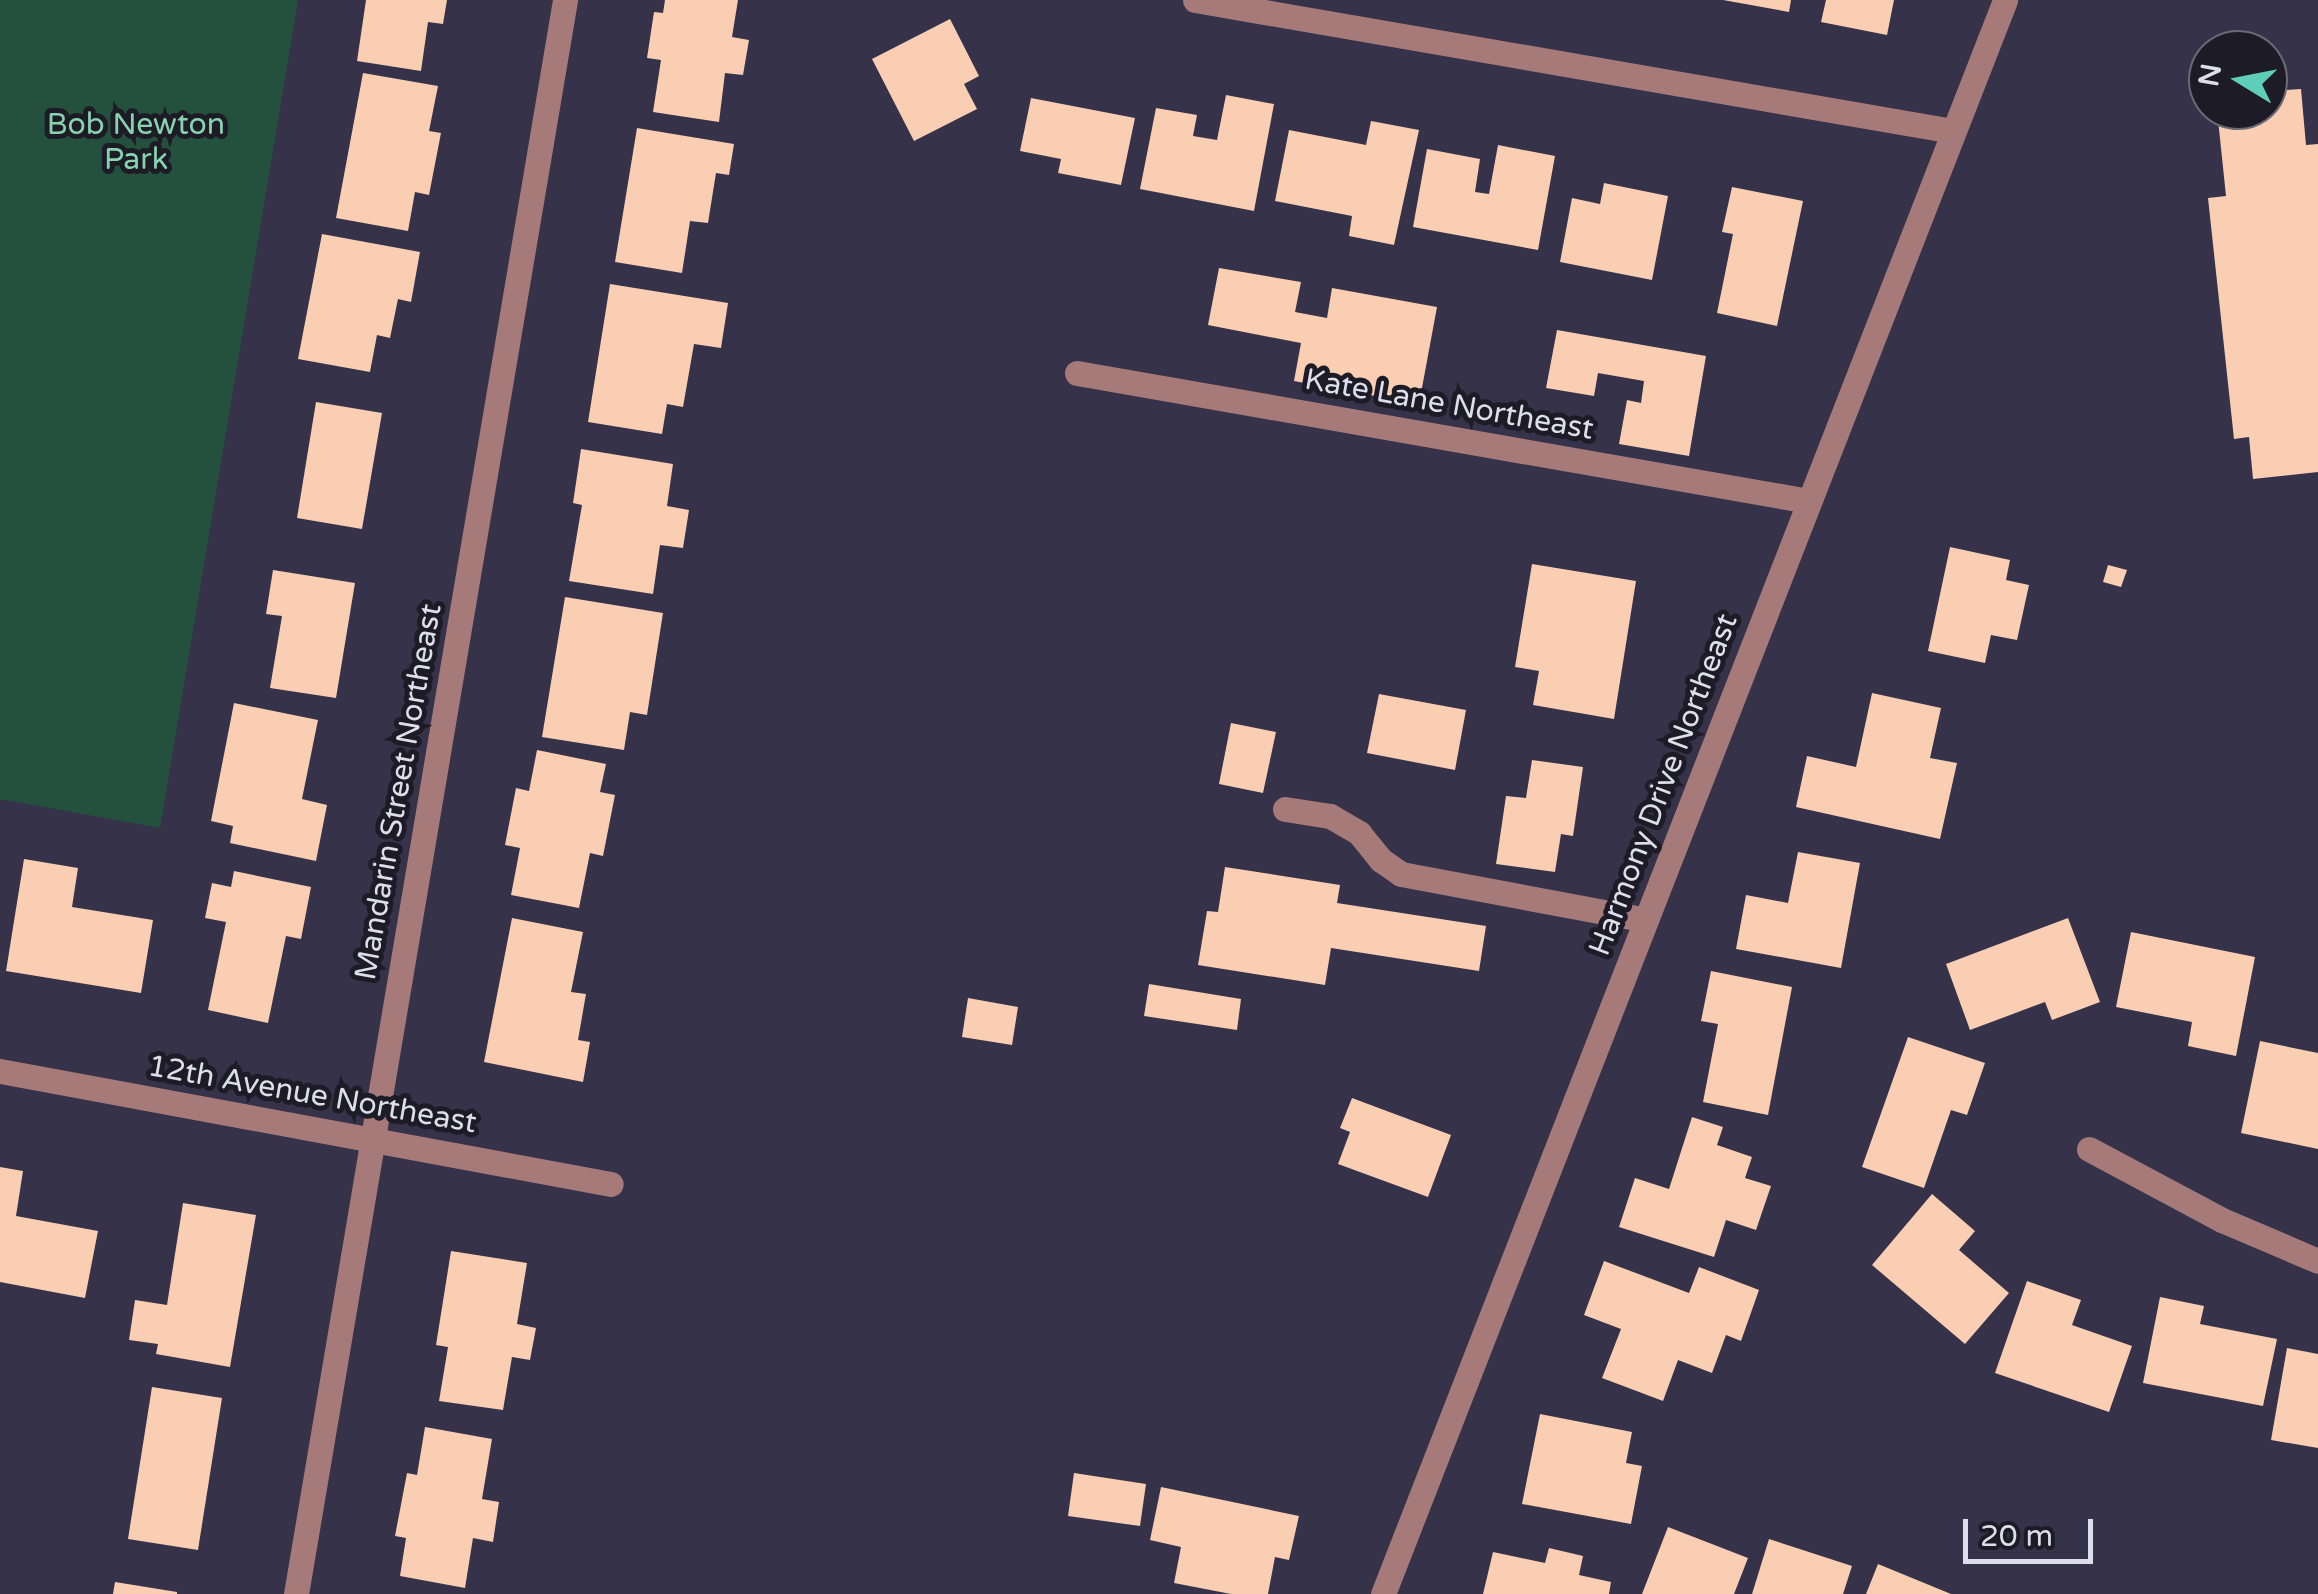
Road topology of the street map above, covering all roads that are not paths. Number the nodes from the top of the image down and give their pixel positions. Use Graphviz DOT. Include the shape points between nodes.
graph roads {
  1 [pos="565,0"];
  2 [pos="1195,0"];
  3 [pos="2005,0"];
  4 [pos="1953,131"];
  5 [pos="1077,373"];
  6 [pos="1809,501"];
  7 [pos="1284,809"];
  8 [pos="1646,920"];
  9 [pos="0,1071"];
  10 [pos="373,1140"];
  11 [pos="2090,1149"];
  12 [pos="611,1184"];
  13 [pos="2318,1261"];
  14 [pos="296,1594"];
  15 [pos="1383,1594"];
  1 -- 10 [label="street, Mandarin Street Northeast"];
  2 -- 4 [label="street"];
  3 -- 4 [label="street, Harmony Drive Northeast"];
  4 -- 6 [label="street, Harmony Drive Northeast"];
  5 -- 6 [label="street, Kate Lane Northeast"];
  6 -- 8 [label="street, Harmony Drive Northeast"];
  7 -- 8 [label="street" via="1330,816 1359,833 1401,874"];
  8 -- 15 [label="street, Harmony Drive Northeast"];
  9 -- 10 [label="street, 12th Avenue Northeast"];
  10 -- 12 [label="street, 12th Avenue Northeast"];
  10 -- 14 [label="street, Mandarin Street Northeast"];
  11 -- 13 [label="street" via="2222,1220"];
}
